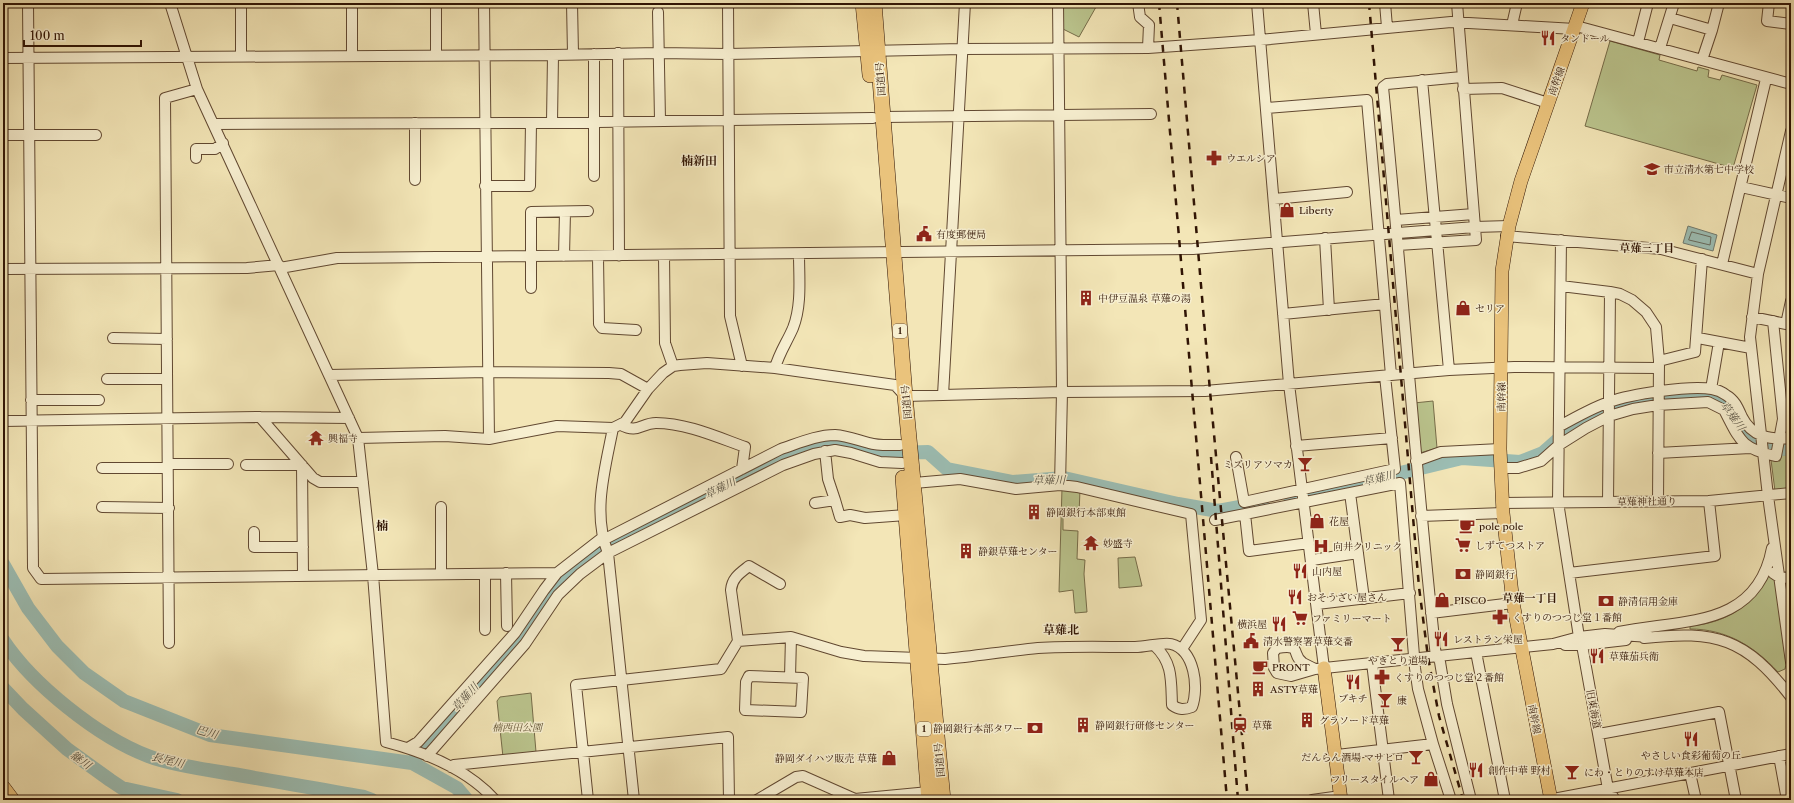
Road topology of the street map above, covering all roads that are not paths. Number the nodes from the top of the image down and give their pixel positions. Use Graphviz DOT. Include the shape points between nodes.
graph roads {
  1 [pos="28,3"];
  2 [pos="170,3"];
  3 [pos="241,3"];
  4 [pos="352,3"];
  5 [pos="436,3"];
  6 [pos="484,3"];
  7 [pos="572,3"];
  8 [pos="728,3"];
  9 [pos="863,3"];
  10 [pos="874,3"];
  11 [pos="965,3"];
  12 [pos="1058,3"];
  13 [pos="1138,3"];
  14 [pos="1257,3"];
  15 [pos="1313,3"];
  16 [pos="1385,3"];
  17 [pos="1457,3"];
  18 [pos="1517,3"];
  19 [pos="1583,3"];
  20 [pos="1648,3"];
  21 [pos="1674,3"];
  22 [pos="1719,3"];
  23 [pos="1769,3"];
  24 [pos="658,12"];
  25 [pos="1670,18"];
  26 [pos="1458,22"];
  27 [pos="1791,24"];
  28 [pos="1512,25"];
  29 [pos="1387,27"];
  30 [pos="1575,28"];
  31 [pos="1712,30"];
  32 [pos="1316,34"];
  33 [pos="1260,40"];
  34 [pos="1638,42"];
  35 [pos="1059,48"];
  36 [pos="1148,48"];
  37 [pos="1660,48"];
  38 [pos="962,49"];
  39 [pos="873,51"];
  40 [pos="659,52"];
  41 [pos="618,53"];
  42 [pos="436,54"];
  43 [pos="573,54"];
  44 [pos="594,54"];
  45 [pos="728,54"];
  46 [pos="352,55"];
  47 [pos="484,55"];
  48 [pos="553,55"];
  49 [pos="186,56"];
  50 [pos="241,56"];
  51 [pos="29,57"];
  52 [pos="3,58"];
  53 [pos="1702,60"];
  54 [pos="1462,76"];
  55 [pos="1766,79"];
  56 [pos="1422,80"];
  57 [pos="1791,84"];
  58 [pos="197,89"];
  59 [pos="1463,89"];
  60 [pos="1548,103"];
  61 [pos="1266,108"];
  62 [pos="1150,114"];
  63 [pos="1060,115"];
  64 [pos="878,117"];
  65 [pos="958,117"];
  66 [pos="729,119"];
  67 [pos="660,120"];
  68 [pos="618,121"];
  69 [pos="552,122"];
  70 [pos="594,122"];
  71 [pos="415,123"];
  72 [pos="484,123"];
  73 [pos="531,123"];
  74 [pos="214,124"];
  75 [pos="1791,131"];
  76 [pos="3,134"];
  77 [pos="30,134"];
  78 [pos="96,135"];
  79 [pos="223,143"];
  80 [pos="196,158"];
  81 [pos="594,176"];
  82 [pos="415,180"];
  83 [pos="485,186"];
  84 [pos="1741,187"];
  85 [pos="1347,192"];
  86 [pos="1776,195"];
  87 [pos="1791,198"];
  88 [pos="1274,199"];
  89 [pos="588,211"];
  90 [pos="565,212"];
  91 [pos="1474,214"];
  92 [pos="1435,217"];
  93 [pos="1396,220"];
  94 [pos="1475,227"];
  95 [pos="1436,230"];
  96 [pos="1508,231"];
  97 [pos="1397,233"];
  98 [pos="1379,234"];
  99 [pos="1325,238"];
  100 [pos="1561,240"];
  101 [pos="1276,242"];
  102 [pos="1437,242"];
  103 [pos="1398,245"];
  104 [pos="951,252"];
  105 [pos="1062,252"];
  106 [pos="889,253"];
  107 [pos="799,254"];
  108 [pos="729,255"];
  109 [pos="564,256"];
  110 [pos="620,256"];
  111 [pos="664,256"];
  112 [pos="487,257"];
  113 [pos="530,257"];
  114 [pos="598,257"];
  115 [pos="1702,259"];
  116 [pos="1722,264"];
  117 [pos="166,267"];
  118 [pos="280,267"];
  119 [pos="3,269"];
  120 [pos="30,269"];
  121 [pos="1758,274"];
  122 [pos="1561,286"];
  123 [pos="531,288"];
  124 [pos="1610,292"];
  125 [pos="1791,301"];
  126 [pos="1385,304"];
  127 [pos="1330,310"];
  128 [pos="1282,314"];
  129 [pos="1752,317"];
  130 [pos="1773,321"];
  131 [pos="1788,324"];
  132 [pos="636,330"];
  133 [pos="114,338"];
  134 [pos="1698,338"];
  135 [pos="167,339"];
  136 [pos="1719,342"];
  137 [pos="1750,348"];
  138 [pos="1659,364"];
  139 [pos="672,366"];
  140 [pos="742,366"];
  141 [pos="1561,366"];
  142 [pos="1502,367"];
  143 [pos="1609,367"];
  144 [pos="775,368"];
  145 [pos="1450,370"];
  146 [pos="488,372"];
  147 [pos="1410,373"];
  148 [pos="329,375"];
  149 [pos="1388,375"];
  150 [pos="107,379"];
  151 [pos="167,379"];
  152 [pos="1289,384"];
  153 [pos="895,385"];
  154 [pos="648,389"];
  155 [pos="1711,389"];
  156 [pos="1062,392"];
  157 [pos="1659,392"];
  158 [pos="943,395"];
  159 [pos="905,396"];
  160 [pos="31,400"];
  161 [pos="99,400"];
  162 [pos="1609,402"];
  163 [pos="1658,405"];
  164 [pos="1609,416"];
  165 [pos="260,417"];
  166 [pos="349,418"];
  167 [pos="168,419"];
  168 [pos="3,421"];
  169 [pos="31,421"];
  170 [pos="1560,426"];
  171 [pos="617,427"];
  172 [pos="1761,436"];
  173 [pos="358,438"];
  174 [pos="1392,438"];
  175 [pos="1791,438"];
  176 [pos="489,439"];
  177 [pos="1780,439"];
  178 [pos="900,445"];
  179 [pos="1559,445"];
  180 [pos="1296,446"];
  181 [pos="1750,448"];
  182 [pos="825,451"];
  183 [pos="1658,453"];
  184 [pos="1763,454"];
  185 [pos="1236,457"];
  186 [pos="1500,460"];
  187 [pos="1416,462"];
  188 [pos="902,463"];
  189 [pos="228,464"];
  190 [pos="246,465"];
  191 [pos="302,465"];
  192 [pos="168,466"];
  193 [pos="102,468"];
  194 [pos="742,469"];
  195 [pos="363,482"];
  196 [pos="914,483"];
  197 [pos="710,485"];
  198 [pos="1060,485"];
  199 [pos="1301,490"];
  200 [pos="1350,493"];
  201 [pos="1791,493"];
  202 [pos="1768,496"];
  203 [pos="717,498"];
  204 [pos="835,500"];
  205 [pos="1658,501"];
  206 [pos="1709,501"];
  207 [pos="1558,502"];
  208 [pos="1608,502"];
  209 [pos="815,503"];
  210 [pos="1303,503"];
  211 [pos="441,506"];
  212 [pos="102,507"];
  213 [pos="169,508"];
  214 [pos="1503,508"];
  215 [pos="906,514"];
  216 [pos="1245,514"];
  217 [pos="1421,516"];
  218 [pos="1215,520"];
  219 [pos="254,532"];
  220 [pos="602,539"];
  221 [pos="1774,539"];
  222 [pos="1309,543"];
  223 [pos="303,547"];
  224 [pos="608,554"];
  225 [pos="1358,554"];
  226 [pos="1312,560"];
  227 [pos="506,573"];
  228 [pos="557,573"];
  229 [pos="1570,573"];
  230 [pos="1765,573"];
  231 [pos="441,574"];
  232 [pos="485,574"];
  233 [pos="373,575"];
  234 [pos="303,576"];
  235 [pos="1779,577"];
  236 [pos="170,578"];
  237 [pos="1791,578"];
  238 [pos="780,584"];
  239 [pos="1410,593"];
  240 [pos="1364,599"];
  241 [pos="1513,603"];
  242 [pos="1317,604"];
  243 [pos="1431,613"];
  244 [pos="507,626"];
  245 [pos="485,630"];
  246 [pos="1605,634"];
  247 [pos="791,637"];
  248 [pos="1650,638"];
  249 [pos="738,641"];
  250 [pos="1581,641"];
  251 [pos="169,643"];
  252 [pos="1155,646"];
  253 [pos="1521,647"];
  254 [pos="1182,649"];
  255 [pos="1476,652"];
  256 [pos="1437,656"];
  257 [pos="1414,658"];
  258 [pos="924,659"];
  259 [pos="1791,661"];
  260 [pos="1372,663"];
  261 [pos="1320,668"];
  262 [pos="790,677"];
  263 [pos="622,680"];
  264 [pos="1791,697"];
  265 [pos="1599,734"];
  266 [pos="1433,744"];
  267 [pos="629,746"];
  268 [pos="408,748"];
  269 [pos="1384,750"];
  270 [pos="583,752"];
  271 [pos="1791,754"];
  272 [pos="427,756"];
  273 [pos="1337,756"];
  274 [pos="1779,756"];
  275 [pos="1730,766"];
  276 [pos="451,768"];
  277 [pos="1690,773"];
  278 [pos="3,788"];
  279 [pos="1608,789"];
  280 [pos="929,796"];
  281 [pos="1341,798"];
  282 [pos="854,799"];
  283 [pos="12,800"];
  284 [pos="495,800"];
  285 [pos="588,800"];
  286 [pos="634,800"];
  287 [pos="730,800"];
  288 [pos="757,800"];
  289 [pos="943,800"];
  290 [pos="1312,800"];
  291 [pos="1389,800"];
  292 [pos="1451,800"];
  293 [pos="1471,800"];
  294 [pos="1505,800"];
  295 [pos="1550,800"];
  296 [pos="1615,800"];
  297 [pos="1696,800"];
  298 [pos="1736,800"];
  299 [pos="1787,800"];
  1 -- 51 [label="street"];
  2 -- 49 [label="street"];
  3 -- 50 [label="street"];
  4 -- 46 [label="street"];
  5 -- 42 [label="street"];
  6 -- 47 [label="street"];
  7 -- 43 [label="street"];
  8 -- 45 [label="street"];
  9 -- 39 [label="highway, 国道1号 / 1"];
  10 -- 39 [label="highway, 国道1号 / 1"];
  11 -- 38 [label="street"];
  12 -- 35 [label="street"];
  13 -- 36 [label="street" via="1140,17 1149,25"];
  14 -- 33 [label="street"];
  15 -- 32 [label="street"];
  16 -- 29 [label="street"];
  17 -- 26 [label="street"];
  18 -- 28 [label="street"];
  19 -- 30 [label="main road, 南幹線"];
  20 -- 34 [label="street"];
  21 -- 25 [label="street"];
  22 -- 31 [label="street"];
  23 -- 27 [label="street" via="1767,21"];
  24 -- 40 [label="street"];
  25 -- 31 [label="street"];
  25 -- 37 [label="street"];
  26 -- 28 [label="street"];
  26 -- 29 [label="street"];
  26 -- 54 [label="street"];
  28 -- 30 [label="street"];
  29 -- 32 [label="street"];
  30 -- 34 [label="street"];
  30 -- 60 [label="main road, 南幹線"];
  31 -- 53 [label="street"];
  32 -- 33 [label="street"];
  33 -- 36 [label="street"];
  33 -- 61 [label="street"];
  34 -- 37 [label="street"];
  35 -- 36 [label="street"];
  35 -- 38 [label="street"];
  35 -- 63 [label="street"];
  37 -- 53 [label="street"];
  38 -- 39 [label="street"];
  38 -- 65 [label="street"];
  39 -- 45 [label="street"];
  39 -- 64 [label="highway, 国道1号 / 1"];
  40 -- 41 [label="street"];
  40 -- 45 [label="street"];
  40 -- 67 [label="street"];
  41 -- 44 [label="street"];
  41 -- 68 [label="street"];
  42 -- 46 [label="street"];
  42 -- 47 [label="street"];
  43 -- 44 [label="street"];
  43 -- 48 [label="street"];
  44 -- 70 [label="street"];
  45 -- 66 [label="street"];
  46 -- 50 [label="street"];
  47 -- 48 [label="street"];
  47 -- 72 [label="street"];
  48 -- 69 [label="street"];
  49 -- 50 [label="street"];
  49 -- 51 [label="street"];
  49 -- 58 [label="street"];
  51 -- 52 [label="street"];
  51 -- 77 [label="street"];
  53 -- 55 [label="street"];
  54 -- 56 [label="street"];
  54 -- 59 [label="street"];
  55 -- 57 [label="street"];
  55 -- 84 [label="street"];
  56 -- 92 [label="street"];
  56 -- 93 [label="street" via="1387,84 1383,87"];
  58 -- 74 [label="street"];
  58 -- 117 [label="street" via="165,98"];
  59 -- 60 [label="street" via="1502,88"];
  59 -- 91 [label="street"];
  60 -- 96 [label="main road, 南幹線" via="1521,181"];
  61 -- 88 [label="street"];
  61 -- 98 [label="street" via="1367,100"];
  62 -- 63 [label="street"];
  63 -- 65 [label="street"];
  63 -- 105 [label="street"];
  64 -- 65 [label="street"];
  64 -- 66 [label="street"];
  64 -- 106 [label="highway, 国道1号 / 1"];
  65 -- 104 [label="street"];
  66 -- 67 [label="street"];
  66 -- 108 [label="street"];
  67 -- 68 [label="street"];
  68 -- 70 [label="street"];
  68 -- 110 [label="street"];
  69 -- 70 [label="street"];
  69 -- 73 [label="street"];
  70 -- 81 [label="street"];
  71 -- 72 [label="street"];
  71 -- 74 [label="street"];
  71 -- 82 [label="street"];
  72 -- 73 [label="street"];
  72 -- 83 [label="street"];
  73 -- 83 [label="street" via="530,186"];
  74 -- 79 [label="street"];
  75 -- 86 [label="street"];
  76 -- 77 [label="street"];
  77 -- 78 [label="street"];
  77 -- 120 [label="street"];
  79 -- 80 [label="street" via="215,149 196,149"];
  79 -- 118 [label="street"];
  83 -- 112 [label="street"];
  84 -- 86 [label="street"];
  84 -- 116 [label="street"];
  85 -- 88 [label="street"];
  86 -- 87 [label="street"];
  86 -- 121 [label="street"];
  88 -- 101 [label="street"];
  89 -- 90 [label="street"];
  90 -- 109 [label="street"];
  90 -- 113 [label="street" via="530,212"];
  91 -- 92 [label="street"];
  91 -- 94 [label="street"];
  92 -- 93 [label="street"];
  92 -- 95 [label="street"];
  93 -- 97 [label="street"];
  94 -- 95 [label="street"];
  94 -- 96 [label="street"];
  94 -- 102 [label="street" via="1476,240"];
  95 -- 97 [label="street"];
  95 -- 102 [label="street"];
  96 -- 100 [label="street"];
  96 -- 142 [label="main road, 南幹線" via="1502,271"];
  97 -- 98 [label="street"];
  97 -- 103 [label="street"];
  98 -- 99 [label="street"];
  98 -- 126 [label="street"];
  99 -- 101 [label="street"];
  99 -- 127 [label="street"];
  100 -- 115 [label="street" via="1654,248"];
  100 -- 122 [label="street, 旧東海道"];
  101 -- 105 [label="street" via="1193,249"];
  101 -- 128 [label="street"];
  102 -- 103 [label="street"];
  102 -- 145 [label="street"];
  103 -- 147 [label="street"];
  104 -- 105 [label="street"];
  104 -- 106 [label="street"];
  104 -- 158 [label="street"];
  105 -- 156 [label="street"];
  106 -- 107 [label="street"];
  106 -- 153 [label="highway, 国道1号 / 1"];
  106 -- 159 [label="highway, 国道1号 / 1"];
  107 -- 108 [label="street"];
  107 -- 144 [label="street" via="797,316 793,329 778,355"];
  108 -- 111 [label="street"];
  108 -- 140 [label="street" via="730,316"];
  109 -- 113 [label="street"];
  109 -- 114 [label="street"];
  110 -- 111 [label="street"];
  110 -- 114 [label="street"];
  111 -- 139 [label="street" via="664,343"];
  112 -- 113 [label="street"];
  112 -- 118 [label="street" via="337,258"];
  112 -- 146 [label="street"];
  113 -- 123 [label="street"];
  114 -- 132 [label="street" via="599,324 602,328"];
  115 -- 116 [label="street"];
  115 -- 134 [label="street"];
  116 -- 121 [label="street"];
  117 -- 118 [label="street"];
  117 -- 120 [label="street"];
  117 -- 135 [label="street"];
  118 -- 148 [label="street"];
  119 -- 120 [label="street"];
  120 -- 160 [label="street"];
  121 -- 129 [label="street"];
  122 -- 124 [label="street"];
  122 -- 141 [label="street, 旧東海道"];
  124 -- 138 [label="street" via="1632,300 1652,319 1658,335"];
  124 -- 143 [label="street"];
  125 -- 131 [label="street"];
  126 -- 127 [label="street"];
  126 -- 149 [label="street"];
  127 -- 128 [label="street"];
  128 -- 152 [label="street"];
  129 -- 130 [label="street"];
  129 -- 137 [label="street"];
  130 -- 131 [label="street"];
  130 -- 177 [label="street" via="1784,419"];
  133 -- 135 [label="street"];
  134 -- 136 [label="street"];
  134 -- 138 [label="street" via="1695,352"];
  135 -- 151 [label="street"];
  136 -- 137 [label="street"];
  136 -- 155 [label="street"];
  137 -- 172 [label="street"];
  138 -- 143 [label="street"];
  138 -- 157 [label="street"];
  139 -- 140 [label="street" via="707,363"];
  139 -- 154 [label="street"];
  140 -- 144 [label="street"];
  141 -- 142 [label="street"];
  141 -- 143 [label="street"];
  141 -- 170 [label="street, 旧東海道"];
  142 -- 145 [label="street"];
  142 -- 186 [label="main road, 南幹線"];
  143 -- 162 [label="street"];
  144 -- 153 [label="street"];
  145 -- 147 [label="street"];
  146 -- 148 [label="street"];
  146 -- 154 [label="street" via="621,374"];
  146 -- 176 [label="street"];
  147 -- 149 [label="street"];
  147 -- 187 [label="street"];
  148 -- 166 [label="street"];
  149 -- 152 [label="street"];
  149 -- 174 [label="street"];
  150 -- 151 [label="street"];
  151 -- 167 [label="street"];
  152 -- 156 [label="street" via="1206,391"];
  152 -- 180 [label="street"];
  153 -- 159 [label="street"];
  153 -- 178 [label="highway, 国道1号 / 1"];
  154 -- 171 [label="street" via="625,422"];
  155 -- 157 [label="street"];
  155 -- 172 [label="street" via="1720,391 1734,401 1747,425"];
  156 -- 158 [label="street"];
  156 -- 198 [label="street"];
  157 -- 162 [label="street"];
  157 -- 163 [label="street"];
  158 -- 159 [label="street"];
  159 -- 196 [label="highway, 国道1号 / 1"];
  160 -- 161 [label="street"];
  160 -- 169 [label="street"];
  162 -- 164 [label="street"];
  162 -- 170 [label="street"];
  163 -- 164 [label="street"];
  163 -- 181 [label="street" via="1714,404 1724,410 1733,431"];
  163 -- 183 [label="street"];
  164 -- 179 [label="street"];
  164 -- 208 [label="street"];
  165 -- 166 [label="street"];
  165 -- 167 [label="street"];
  165 -- 191 [label="street"];
  166 -- 173 [label="street"];
  167 -- 169 [label="street"];
  167 -- 192 [label="street"];
  168 -- 169 [label="street"];
  169 -- 236 [label="street" via="33,568 41,579"];
  170 -- 179 [label="street, 旧東海道"];
  171 -- 176 [label="street" via="557,426"];
  171 -- 194 [label="street" via="634,430 654,423 711,434 745,447"];
  171 -- 220 [label="street" via="600,491"];
  172 -- 177 [label="street"];
  172 -- 184 [label="street"];
  173 -- 176 [label="street" via="458,436"];
  173 -- 195 [label="street"];
  174 -- 180 [label="street"];
  174 -- 199 [label="street" via="1395,469"];
  175 -- 177 [label="street"];
  177 -- 184 [label="street" via="1776,456"];
  178 -- 188 [label="highway, 国道1号 / 1"];
  178 -- 194 [label="street" via="879,445 847,436 823,436 781,449"];
  179 -- 186 [label="street" via="1541,461 1529,466"];
  179 -- 207 [label="street, 旧東海道"];
  180 -- 199 [label="street"];
  181 -- 183 [label="street"];
  181 -- 184 [label="street"];
  182 -- 188 [label="street" via="844,451 880,462"];
  182 -- 203 [label="street" via="794,461"];
  182 -- 204 [label="street" via="828,479"];
  183 -- 205 [label="street"];
  184 -- 202 [label="street"];
  185 -- 199 [label="street" via="1244,502"];
  186 -- 187 [label="street" via="1441,452"];
  186 -- 214 [label="main road, 南幹線"];
  187 -- 217 [label="street"];
  188 -- 215 [label="highway, 国道1号 / 1"];
  189 -- 192 [label="street"];
  190 -- 191 [label="street"];
  191 -- 195 [label="street" via="320,482"];
  191 -- 223 [label="street"];
  192 -- 193 [label="street"];
  192 -- 213 [label="street"];
  194 -- 197 [label="street"];
  195 -- 233 [label="street"];
  196 -- 198 [label="street" via="960,480 1016,489"];
  196 -- 258 [label="highway, 国道1号 / 1"];
  197 -- 203 [label="street"];
  197 -- 220 [label="street"];
  198 -- 254 [label="street" via="1191,514 1201,620"];
  199 -- 210 [label="street"];
  200 -- 210 [label="street"];
  200 -- 225 [label="street"];
  200 -- 239 [label="street" via="1400,483"];
  201 -- 202 [label="street, 草薙神社通り"];
  202 -- 206 [label="street, 草薙神社通り"];
  202 -- 221 [label="street"];
  203 -- 224 [label="street"];
  204 -- 209 [label="street"];
  204 -- 215 [label="street" via="840,517 865,518"];
  205 -- 206 [label="street, 草薙神社通り"];
  205 -- 208 [label="street, 草薙神社通り"];
  206 -- 229 [label="street" via="1715,556"];
  207 -- 208 [label="street, 草薙神社通り"];
  207 -- 214 [label="street, 草薙神社通り"];
  207 -- 229 [label="street, 旧東海道"];
  210 -- 216 [label="street"];
  210 -- 222 [label="street"];
  211 -- 231 [label="street"];
  212 -- 213 [label="street"];
  213 -- 236 [label="street"];
  214 -- 217 [label="street, 草薙神社通り"];
  214 -- 241 [label="main road, 南幹線"];
  215 -- 258 [label="highway, 国道1号 / 1"];
  216 -- 218 [label="street"];
  216 -- 222 [label="street" via="1249,551"];
  217 -- 243 [label="street"];
  219 -- 223 [label="street" via="254,548"];
  220 -- 224 [label="street"];
  220 -- 228 [label="street"];
  221 -- 230 [label="street" via="1770,562"];
  221 -- 235 [label="street"];
  222 -- 226 [label="street"];
  223 -- 234 [label="street"];
  224 -- 263 [label="street"];
  224 -- 272 [label="street" via="580,574 558,596 525,644"];
  225 -- 226 [label="street"];
  225 -- 240 [label="street"];
  226 -- 242 [label="street"];
  227 -- 228 [label="street"];
  227 -- 232 [label="street"];
  227 -- 244 [label="street"];
  228 -- 268 [label="street" via="515,633 418,742"];
  229 -- 250 [label="street, 旧東海道"];
  230 -- 235 [label="street" via="1774,573"];
  230 -- 246 [label="street" via="1751,595 1735,608 1710,618"];
  231 -- 232 [label="street"];
  231 -- 233 [label="street"];
  232 -- 245 [label="street"];
  233 -- 234 [label="street"];
  233 -- 268 [label="street" via="386,742"];
  234 -- 236 [label="street"];
  235 -- 237 [label="street"];
  235 -- 259 [label="street"];
  236 -- 251 [label="street"];
  238 -- 249 [label="street" via="749,566 737,575 731,590"];
  239 -- 240 [label="street"];
  239 -- 257 [label="street"];
  240 -- 242 [label="street"];
  241 -- 243 [label="street"];
  241 -- 253 [label="main road, 南幹線"];
  242 -- 261 [label="street"];
  243 -- 256 [label="street"];
  246 -- 248 [label="street"];
  246 -- 250 [label="street"];
  247 -- 249 [label="street"];
  247 -- 258 [label="street" via="864,656"];
  247 -- 262 [label="street"];
  248 -- 250 [label="street"];
  248 -- 264 [label="street" via="1693,634 1731,644 1766,666"];
  249 -- 263 [label="street" via="721,669"];
  250 -- 253 [label="street"];
  250 -- 265 [label="street, 旧東海道"];
  252 -- 254 [label="street" via="1163,643"];
  252 -- 254 [label="street" via="1169,664 1172,705 1178,709 1192,707 1195,700 1193,667"];
  252 -- 258 [label="street" via="1039,648"];
  253 -- 255 [label="street"];
  253 -- 295 [label="main road, 南幹線"];
  255 -- 256 [label="street"];
  255 -- 294 [label="street"];
  256 -- 257 [label="street"];
  256 -- 293 [label="street"];
  257 -- 260 [label="street"];
  257 -- 266 [label="street" via="1418,689"];
  258 -- 280 [label="highway, 国道1号 / 1"];
  258 -- 289 [label="highway, 国道1号 / 1"];
  260 -- 261 [label="street"];
  260 -- 269 [label="street"];
  261 -- 273 [label="main road"];
  262 -- 262 [label="street" via="803,678 801,712 745,710 746,682 749,676"];
  263 -- 267 [label="street"];
  263 -- 270 [label="street" via="576,685"];
  265 -- 275 [label="street" via="1719,712"];
  265 -- 279 [label="street, 旧東海道"];
  266 -- 269 [label="street"];
  266 -- 292 [label="street"];
  267 -- 270 [label="street"];
  267 -- 286 [label="street"];
  267 -- 287 [label="street" via="728,737"];
  268 -- 272 [label="street"];
  269 -- 273 [label="street"];
  269 -- 291 [label="street"];
  270 -- 276 [label="street" via="454,765"];
  270 -- 285 [label="street"];
  271 -- 274 [label="street"];
  272 -- 276 [label="street"];
  273 -- 281 [label="main road"];
  274 -- 275 [label="street"];
  274 -- 299 [label="street"];
  275 -- 277 [label="street"];
  275 -- 298 [label="street"];
  276 -- 284 [label="street" via="481,786"];
  277 -- 279 [label="street"];
  277 -- 297 [label="street"];
  278 -- 283 [label="highway"];
  279 -- 295 [label="street"];
  279 -- 296 [label="street, 旧東海道"];
  280 -- 282 [label="street"];
  281 -- 290 [label="street"];
  282 -- 288 [label="street" via="803,776 796,777"];
}
